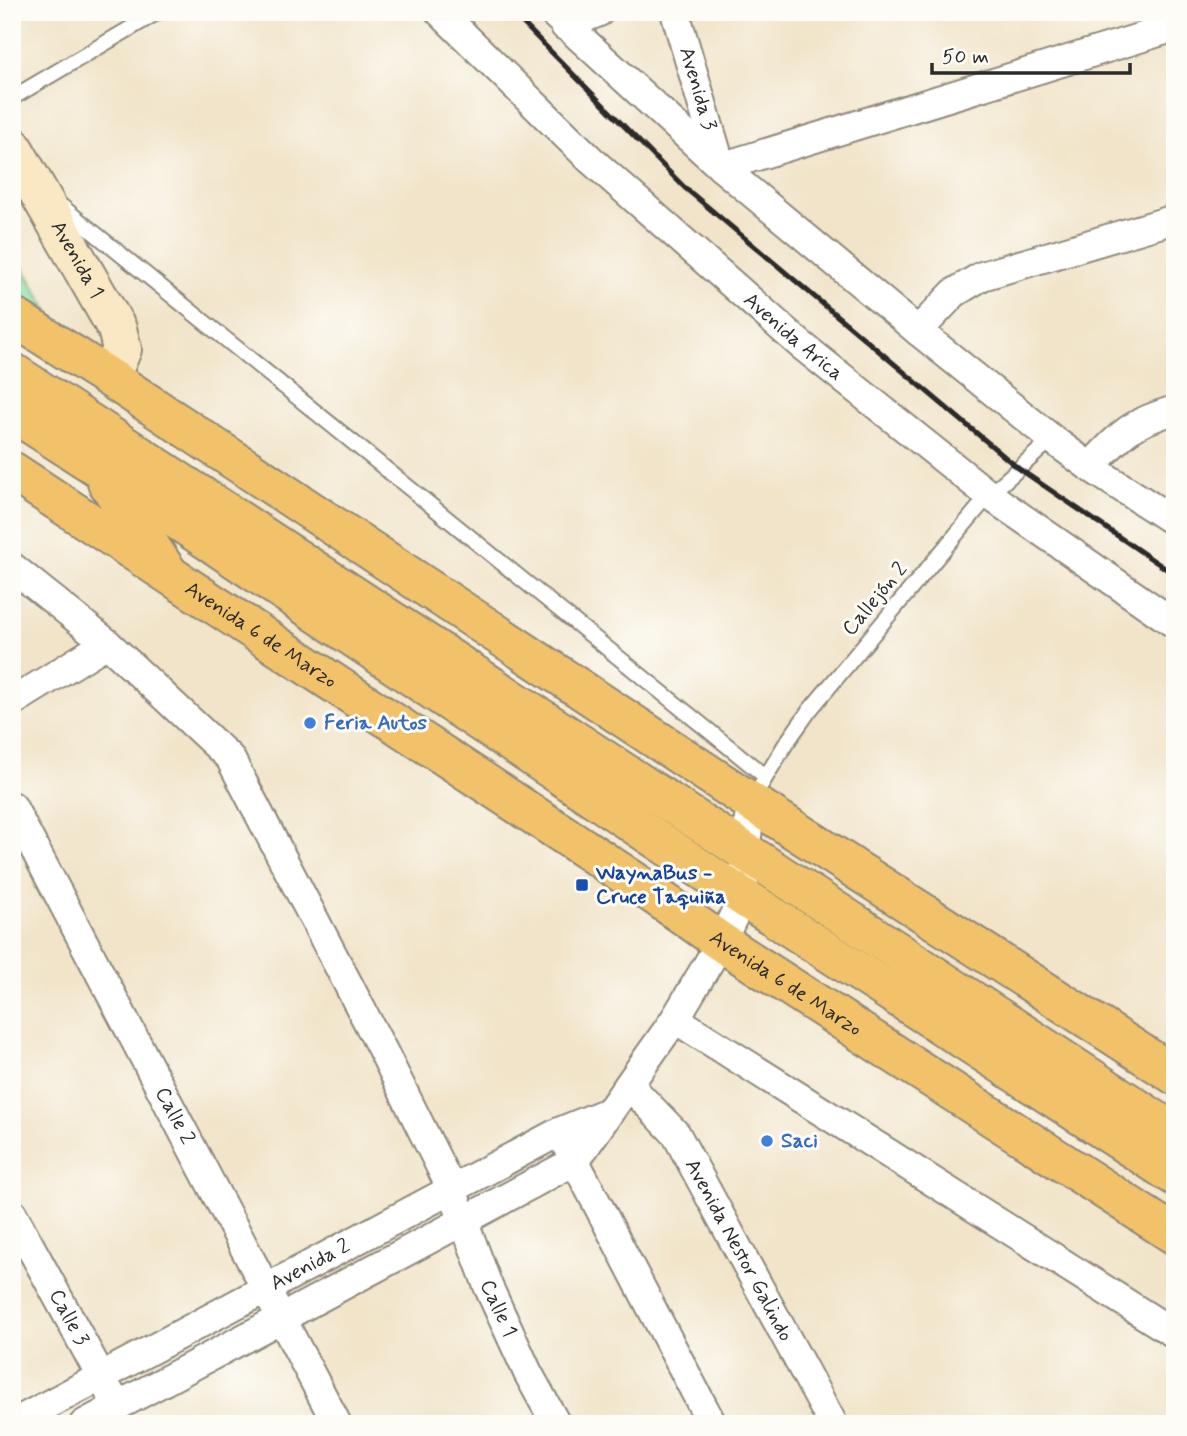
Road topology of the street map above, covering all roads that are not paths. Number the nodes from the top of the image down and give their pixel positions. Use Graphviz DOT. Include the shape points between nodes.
graph roads {
  1 [pos="158,12"];
  2 [pos="440,12"];
  3 [pos="599,12"];
  4 [pos="675,12"];
  5 [pos="558,19"];
  6 [pos="1175,27"];
  7 [pos="12,98"];
  8 [pos="12,146"];
  9 [pos="721,167"];
  10 [pos="33,183"];
  11 [pos="1175,219"];
  12 [pos="12,316"];
  13 [pos="918,331"];
  14 [pos="12,372"];
  15 [pos="110,378"];
  16 [pos="1175,410"];
  17 [pos="12,412"];
  18 [pos="1052,439"];
  19 [pos="96,466"];
  20 [pos="1090,467"];
  21 [pos="12,471"];
  22 [pos="989,495"];
  23 [pos="1175,522"];
  24 [pos="12,566"];
  25 [pos="169,574"];
  26 [pos="1175,624"];
  27 [pos="107,643"];
  28 [pos="12,702"];
  29 [pos="759,790"];
  30 [pos="12,806"];
  31 [pos="745,854"];
  32 [pos="743,897"];
  33 [pos="721,942"];
  34 [pos="675,1019"];
  35 [pos="1175,1075"];
  36 [pos="629,1085"];
  37 [pos="608,1112"];
  38 [pos="559,1132"];
  39 [pos="1175,1133"];
  40 [pos="575,1161"];
  41 [pos="1175,1176"];
  42 [pos="452,1190"];
  43 [pos="12,1213"];
  44 [pos="464,1221"];
  45 [pos="1175,1236"];
  46 [pos="266,1289"];
  47 [pos="283,1320"];
  48 [pos="1175,1334"];
  49 [pos="101,1377"];
  50 [pos="121,1415"];
  51 [pos="12,1424"];
  52 [pos="84,1424"];
  53 [pos="337,1424"];
  54 [pos="556,1424"];
  55 [pos="712,1424"];
  56 [pos="833,1424"];
  1 -- 7 [label="lane"];
  2 -- 22 [label="street, Avenida Arica" via="591,160 800,344"];
  3 -- 5 [label="street"];
  4 -- 9 [label="street, Avenida 3"];
  5 -- 9 [label="street"];
  6 -- 9 [label="street"];
  8 -- 10 [label="street, Avenida 1"];
  9 -- 13 [label="street"];
  10 -- 15 [label="street, Avenida 1" via="117,329 122,349"];
  10 -- 29 [label="lane"];
  11 -- 13 [label="street" via="982,276 954,293"];
  12 -- 15 [label="main road"];
  13 -- 18 [label="street"];
  14 -- 31 [label="main road"];
  15 -- 29 [label="main road"];
  16 -- 20 [label="street" via="1130,428"];
  17 -- 19 [label="main road"];
  18 -- 20 [label="street"];
  18 -- 22 [label="lane, Callejón 2"];
  19 -- 25 [label="main road"];
  19 -- 32 [label="main road"];
  20 -- 23 [label="street"];
  21 -- 25 [label="main road, Avenida 6 de Marzo"];
  22 -- 26 [label="street, Avenida Arica"];
  22 -- 29 [label="lane, Callejón 2" via="809,711"];
  24 -- 27 [label="street, Calle 1"];
  25 -- 33 [label="main road, Avenida 6 de Marzo"];
  27 -- 28 [label="street"];
  27 -- 42 [label="street, Calle 1" via="230,758"];
  29 -- 31 [label="street, Avenida 2"];
  29 -- 35 [label="main road"];
  30 -- 46 [label="street, Calle 2"];
  31 -- 32 [label="street, Avenida 2"];
  31 -- 39 [label="main road"];
  32 -- 33 [label="street, Avenida 2"];
  32 -- 41 [label="main road"];
  33 -- 34 [label="street, Avenida 2"];
  33 -- 45 [label="main road, Avenida 6 de Marzo"];
  34 -- 36 [label="street, Avenida 2"];
  34 -- 48 [label="street"];
  36 -- 37 [label="street, Avenida 2"];
  36 -- 56 [label="street, Avenida Nestor Galindo" via="676,1134"];
  37 -- 38 [label="street, Avenida 2"];
  37 -- 40 [label="street, Avenida 2"];
  38 -- 40 [label="street"];
  38 -- 42 [label="street, Avenida 2"];
  40 -- 44 [label="street, Avenida 2"];
  40 -- 55 [label="street"];
  42 -- 44 [label="street, Calle 1"];
  42 -- 46 [label="street, Avenida 2"];
  43 -- 49 [label="street, Calle 3"];
  44 -- 47 [label="street, Avenida 2"];
  44 -- 54 [label="street, Calle 1" via="488,1286"];
  46 -- 47 [label="street, Calle 2"];
  46 -- 49 [label="street, Avenida 2"];
  47 -- 50 [label="street, Avenida 2"];
  47 -- 53 [label="street, Calle 2"];
  49 -- 50 [label="street, Calle 3"];
  49 -- 51 [label="street, Avenida 2"];
  50 -- 52 [label="street, Avenida 2"];
}
